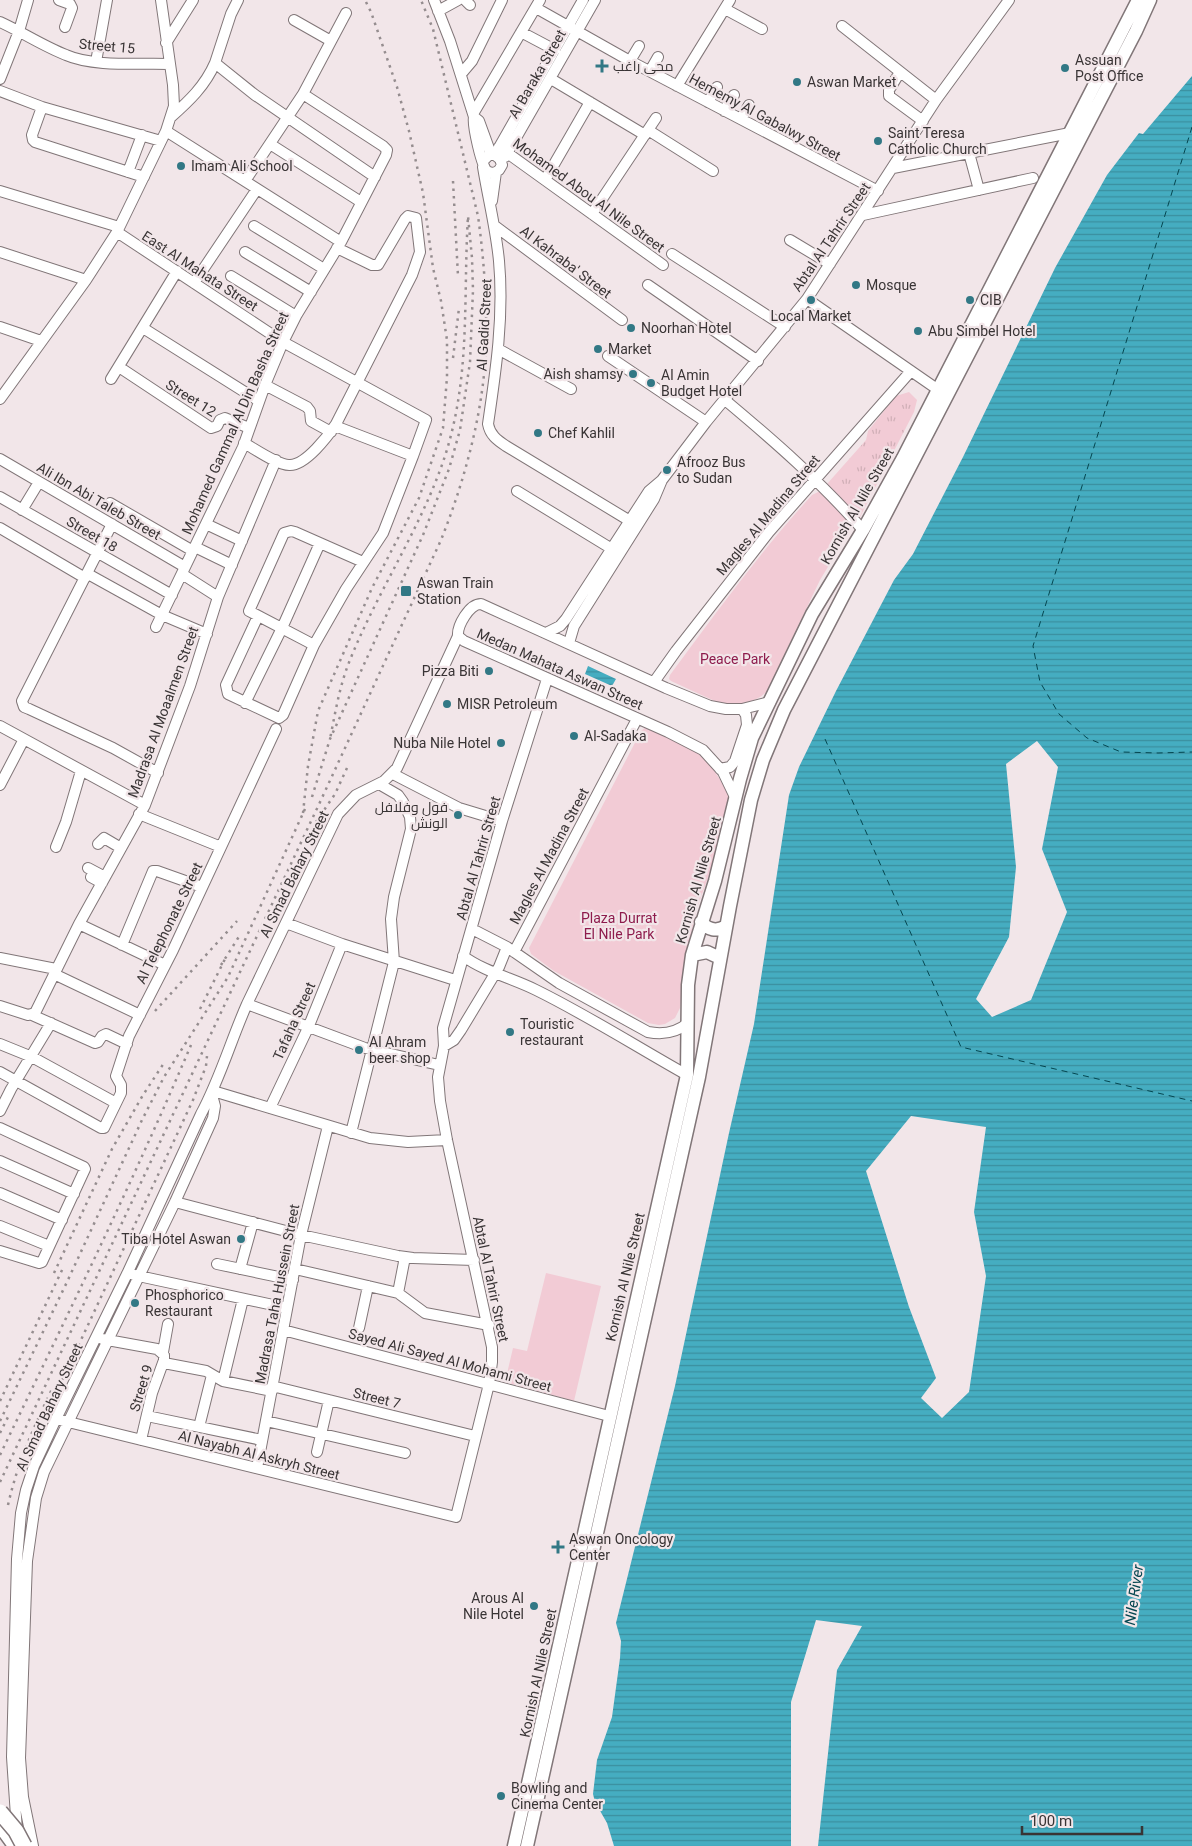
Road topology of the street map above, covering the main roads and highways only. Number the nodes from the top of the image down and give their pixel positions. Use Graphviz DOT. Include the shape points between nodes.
graph roads {
  1 [pos="1138,0"];
  2 [pos="1150,0"];
  3 [pos="824,632"];
  4 [pos="800,639"];
  5 [pos="701,922"];
  6 [pos="726,926"];
  7 [pos="692,955"];
  8 [pos="720,958"];
  9 [pos="0,1812"];
  10 [pos="0,1824"];
  11 [pos="17,1846"];
  12 [pos="24,1846"];
  13 [pos="514,1846"];
  14 [pos="527,1846"];
  1 -- 4 [label="main road, Kornish Al Nile Street" via="902,458"];
  2 -- 3 [label="main road, Kornish Al Nile Street" via="1024,250"];
  3 -- 4 [label="main road" via="824,625 817,622"];
  3 -- 6 [label="main road, Kornish Al Nile Street" via="776,726 763,760"];
  4 -- 5 [label="main road, Kornish Al Nile Street" via="752,738"];
  5 -- 6 [label="main road" via="711,929"];
  5 -- 7 [label="main road, Kornish Al Nile Street"];
  6 -- 8 [label="main road, Kornish Al Nile Street"];
  7 -- 8 [label="main road" via="707,952"];
  7 -- 13 [label="main road, Kornish Al Nile Street" via="688,985 687,1075"];
  8 -- 14 [label="main road, Kornish Al Nile Street" via="699,1077"];
  9 -- 12 [label="highway, bridge"];
  10 -- 11 [label="highway"];
}
